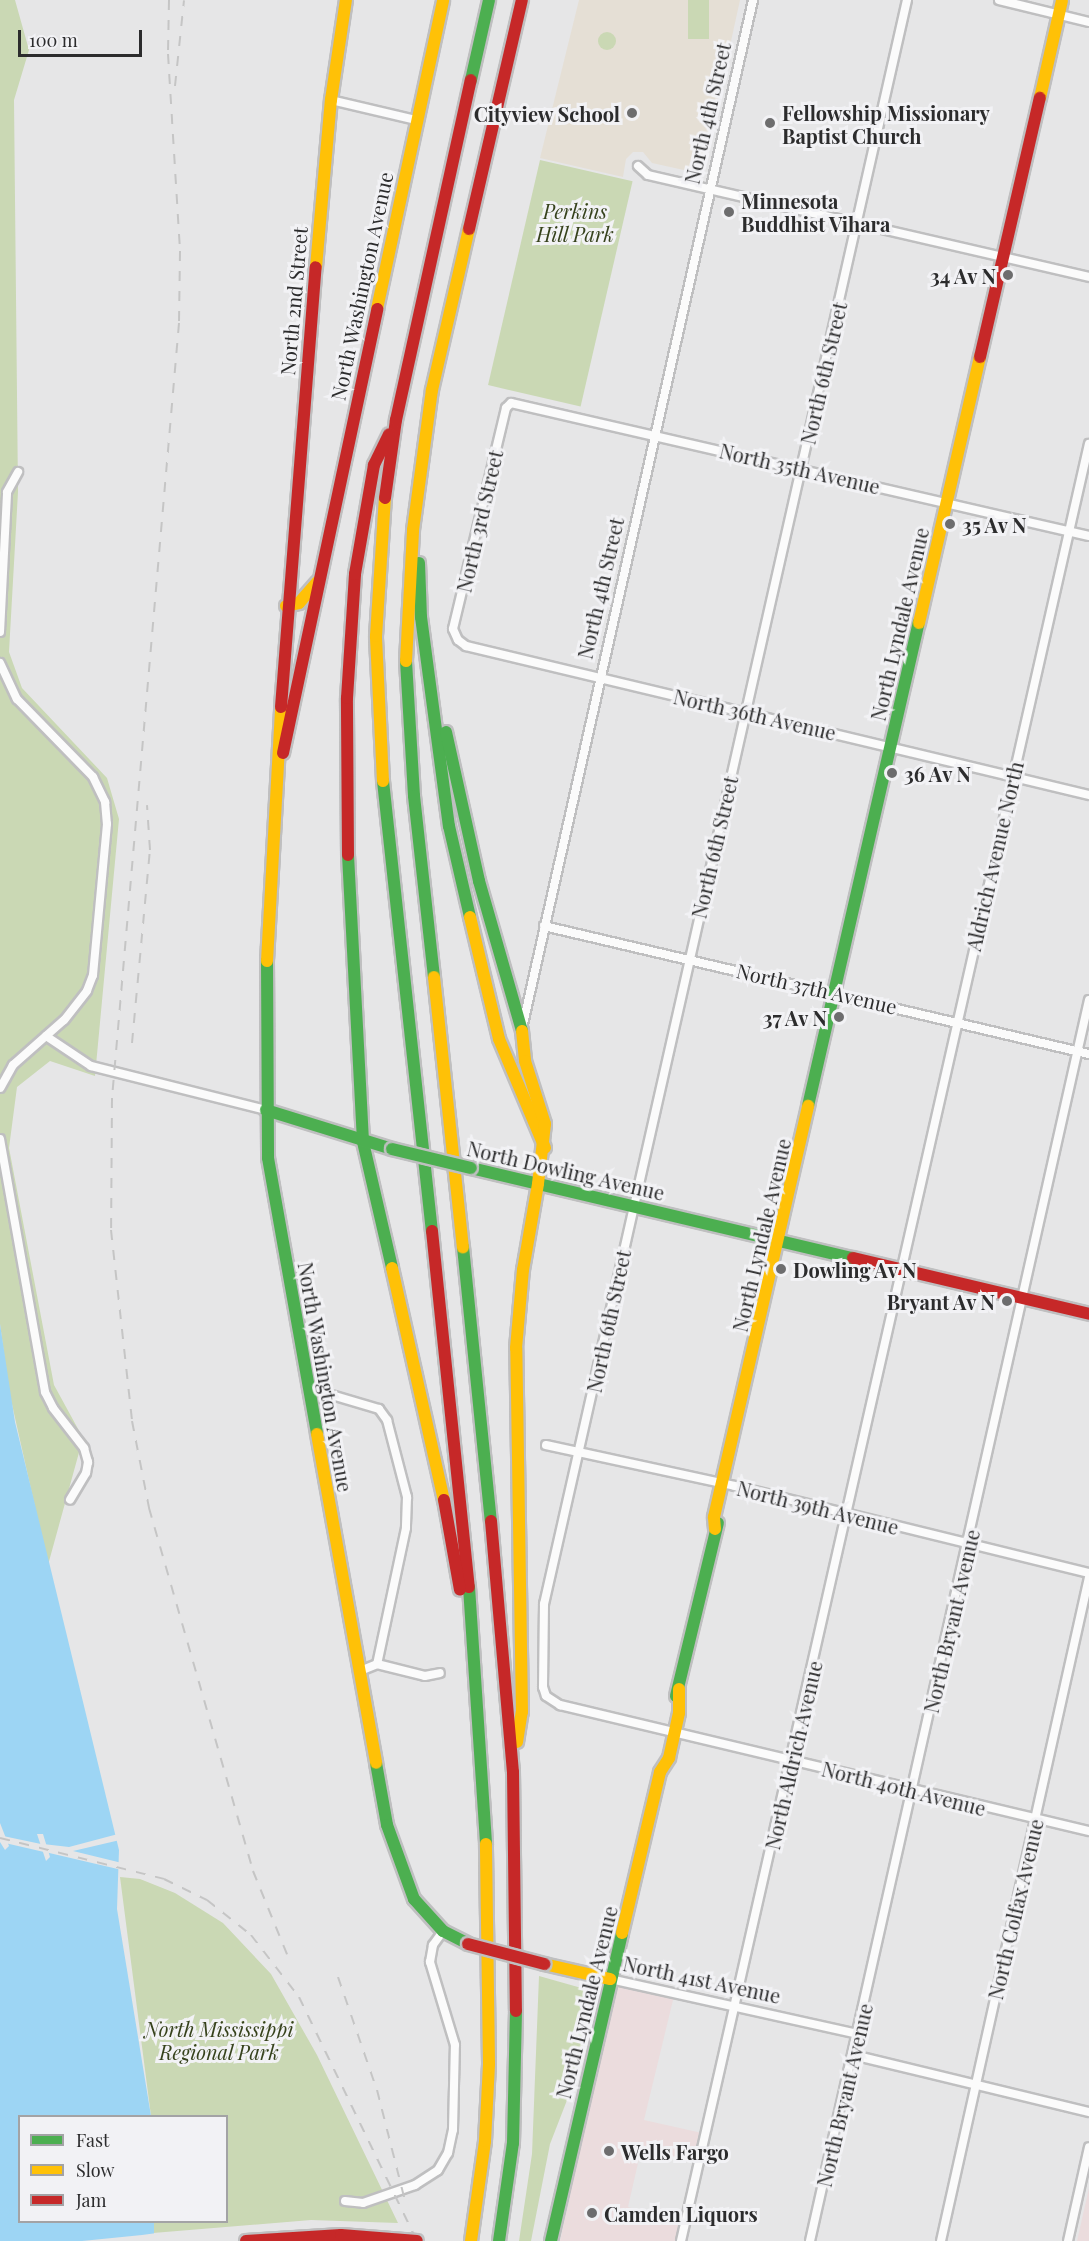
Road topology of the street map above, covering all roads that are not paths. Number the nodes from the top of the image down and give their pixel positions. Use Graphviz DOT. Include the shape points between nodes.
graph roads {
  1 [pos="346,0"];
  2 [pos="443,0"];
  3 [pos="489,0"];
  4 [pos="522,0"];
  5 [pos="753,0"];
  6 [pos="907,0"];
  7 [pos="999,0"];
  8 [pos="1062,0"];
  9 [pos="1059,15"];
  10 [pos="1089,22"];
  11 [pos="331,100"];
  12 [pos="417,120"];
  13 [pos="638,166"];
  14 [pos="710,189"];
  15 [pos="857,223"];
  16 [pos="1005,257"];
  17 [pos="1089,278"];
  18 [pos="432,390"];
  19 [pos="511,403"];
  20 [pos="396,420"];
  21 [pos="654,434"];
  22 [pos="1089,444"];
  23 [pos="801,468"];
  24 [pos="18,472"];
  25 [pos="947,503"];
  26 [pos="1069,531"];
  27 [pos="1089,536"];
  28 [pos="318,581"];
  29 [pos="286,606"];
  30 [pos="0,632"];
  31 [pos="458,640"];
  32 [pos="0,663"];
  33 [pos="600,678"];
  34 [pos="433,692"];
  35 [pos="745,712"];
  36 [pos="892,746"];
  37 [pos="1012,775"];
  38 [pos="276,782"];
  39 [pos="1089,795"];
  40 [pos="544,926"];
  41 [pos="689,958"];
  42 [pos="838,993"];
  43 [pos="1089,1000"];
  44 [pos="956,1022"];
  45 [pos="522,1031"];
  46 [pos="46,1036"];
  47 [pos="1078,1051"];
  48 [pos="1089,1054"];
  49 [pos="0,1088"];
  50 [pos="266,1110"];
  51 [pos="0,1139"];
  52 [pos="363,1143"];
  53 [pos="546,1148"];
  54 [pos="538,1184"];
  55 [pos="634,1206"];
  56 [pos="780,1240"];
  57 [pos="901,1268"];
  58 [pos="1022,1297"];
  59 [pos="1089,1314"];
  60 [pos="308,1388"];
  61 [pos="546,1445"];
  62 [pos="579,1452"];
  63 [pos="726,1484"];
  64 [pos="70,1500"];
  65 [pos="846,1514"];
  66 [pos="968,1545"];
  67 [pos="1089,1575"];
  68 [pos="377,1664"];
  69 [pos="360,1671"];
  70 [pos="440,1673"];
  71 [pos="546,1696"];
  72 [pos="479,1729"];
  73 [pos="671,1731"];
  74 [pos="792,1761"];
  75 [pos="513,1772"];
  76 [pos="913,1790"];
  77 [pos="1035,1819"];
  78 [pos="1089,1832"];
  79 [pos="443,1931"];
  80 [pos="468,1944"];
  81 [pos="610,1979"];
  82 [pos="736,2005"];
  83 [pos="858,2034"];
  84 [pos="853,2055"];
  85 [pos="976,2085"];
  86 [pos="1089,2112"];
  87 [pos="1089,2147"];
  88 [pos="345,2201"];
  89 [pos="246,2241"];
  90 [pos="417,2241"];
  91 [pos="471,2241"];
  92 [pos="499,2241"];
  93 [pos="551,2241"];
  94 [pos="681,2241"];
  95 [pos="810,2241"];
  96 [pos="941,2241"];
  97 [pos="1068,2241"];
  1 -- 11 [label="main road, North 2nd Street"];
  2 -- 12 [label="main road, North Washington Avenue"];
  3 -- 20 [label="main road"];
  4 -- 18 [label="main road"];
  5 -- 14 [label="street, North 4th Street"];
  6 -- 15 [label="street, North 6th Street"];
  7 -- 9 [label="street"];
  8 -- 9 [label="main road, North Lyndale Avenue"];
  9 -- 10 [label="street"];
  9 -- 16 [label="main road, North Lyndale Avenue"];
  11 -- 12 [label="street"];
  11 -- 29 [label="main road, North 2nd Street"];
  12 -- 28 [label="main road, North Washington Avenue"];
  13 -- 14 [label="street" via="648,175"];
  14 -- 15 [label="street"];
  14 -- 21 [label="street, North 4th Street"];
  15 -- 16 [label="street"];
  15 -- 23 [label="street, North 6th Street"];
  16 -- 17 [label="street"];
  16 -- 25 [label="main road, North Lyndale Avenue"];
  18 -- 34 [label="main road" via="419,575 421,617"];
  18 -- 75 [label="main road" via="409,573 407,712 487,1474"];
  19 -- 21 [label="street, North 35th Avenue"];
  19 -- 31 [label="street, North 3rd Street" via="506,408 453,629"];
  20 -- 52 [label="main road" via="374,465 355,574 349,639 347,807"];
  20 -- 72 [label="main road" via="376,577 381,760 463,1512"];
  21 -- 23 [label="street, North 35th Avenue"];
  21 -- 33 [label="street, North 4th Street"];
  22 -- 26 [label="street, Aldrich Avenue North"];
  23 -- 25 [label="street, North 35th Avenue"];
  23 -- 35 [label="street, North 6th Street"];
  24 -- 30 [label="street" via="7,492"];
  25 -- 26 [label="street, North 35th Avenue"];
  25 -- 36 [label="main road, North Lyndale Avenue"];
  26 -- 27 [label="street, North 35th Avenue"];
  26 -- 37 [label="street, Aldrich Avenue North"];
  28 -- 29 [label="main road, North Washington Avenue" via="299,603"];
  28 -- 38 [label="main road, North Washington Avenue"];
  29 -- 38 [label="main road, North Washington Avenue"];
  31 -- 33 [label="street, North 36th Avenue" via="466,646"];
  32 -- 46 [label="street" via="17,699 93,777 105,802 107,824 93,975 80,1004"];
  33 -- 35 [label="street, North 36th Avenue"];
  33 -- 40 [label="street, North 4th Street"];
  34 -- 45 [label="main road" via="441,708 479,881"];
  34 -- 53 [label="main road" via="446,811 482,972 499,1040"];
  35 -- 36 [label="street, North 36th Avenue"];
  35 -- 41 [label="street, North 6th Street"];
  36 -- 37 [label="street, North 36th Avenue"];
  36 -- 42 [label="main road, North Lyndale Avenue"];
  37 -- 39 [label="street, North 36th Avenue"];
  37 -- 44 [label="street, Aldrich Avenue North"];
  38 -- 50 [label="main road, North Washington Avenue" via="266,999"];
  40 -- 41 [label="street, North 37th Avenue"];
  40 -- 45 [label="street, North 4th Street"];
  41 -- 42 [label="street, North 37th Avenue"];
  41 -- 55 [label="street, North 6th Street"];
  42 -- 44 [label="street, North 37th Avenue"];
  42 -- 56 [label="main road, North Lyndale Avenue"];
  43 -- 47 [label="street, North Bryant Avenue"];
  44 -- 47 [label="street, North 37th Avenue"];
  44 -- 57 [label="street, Aldrich Avenue North"];
  45 -- 53 [label="main road, North 4th Street" via="525,1061 543,1114"];
  46 -- 49 [label="street" via="13,1065"];
  46 -- 50 [label="street, North Dowling Avenue" via="91,1066"];
  47 -- 48 [label="street, North 37th Avenue"];
  47 -- 58 [label="street, North Bryant Avenue"];
  50 -- 52 [label="main road, North Dowling Avenue"];
  50 -- 60 [label="main road, North Washington Avenue" via="268,1158"];
  51 -- 64 [label="street" via="45,1392 52,1408 84,1448 88,1462"];
  52 -- 54 [label="main road, North Dowling Avenue, bridge"];
  52 -- 72 [label="main road" via="447,1514"];
  53 -- 54 [label="main road, North 4th Street"];
  54 -- 55 [label="main road, North Dowling Avenue"];
  54 -- 75 [label="main road, North 4th Street" via="517,1334 522,1712"];
  55 -- 56 [label="main road, North Dowling Avenue"];
  55 -- 62 [label="street, North 6th Street"];
  56 -- 57 [label="main road, North Dowling Avenue"];
  56 -- 63 [label="main road, North Lyndale Avenue"];
  57 -- 58 [label="main road, North Dowling Avenue"];
  57 -- 65 [label="street, North Aldrich Avenue"];
  58 -- 59 [label="main road, North Dowling Avenue"];
  58 -- 66 [label="street, North Bryant Avenue"];
  60 -- 68 [label="street" via="368,1402 379,1408 387,1420 408,1514"];
  60 -- 69 [label="main road, North Washington Avenue"];
  61 -- 62 [label="street, North 39th Avenue"];
  62 -- 63 [label="street, North 39th Avenue"];
  62 -- 71 [label="street, North 6th Street" via="544,1604"];
  63 -- 65 [label="street, North 39th Avenue"];
  63 -- 73 [label="main road, North Lyndale Avenue"];
  65 -- 66 [label="street, North 39th Avenue"];
  65 -- 74 [label="street, North Aldrich Avenue"];
  66 -- 67 [label="street, North 39th Avenue"];
  66 -- 76 [label="street, North Bryant Avenue"];
  67 -- 77 [label="street, North Colfax Avenue"];
  68 -- 69 [label="street"];
  68 -- 70 [label="street" via="426,1676"];
  69 -- 79 [label="main road, North Washington Avenue" via="393,1846 414,1899"];
  71 -- 73 [label="street, North 40th Avenue" via="560,1705"];
  72 -- 91 [label="main road" via="489,1898 489,2064 485,2141"];
  73 -- 74 [label="street, North 40th Avenue"];
  73 -- 81 [label="main road, North Lyndale Avenue" via="669,1758 660,1772"];
  74 -- 76 [label="street, North 40th Avenue"];
  74 -- 82 [label="street, North Aldrich Avenue"];
  75 -- 92 [label="main road" via="517,2067 513,2143"];
  76 -- 77 [label="street, North 40th Avenue"];
  76 -- 83 [label="street, North Bryant Avenue"];
  77 -- 78 [label="street, North 40th Avenue"];
  77 -- 85 [label="street, North Colfax Avenue"];
  79 -- 80 [label="main road, North Washington Avenue"];
  79 -- 88 [label="street" via="433,1946 430,1962 455,2045 453,2130 448,2153 438,2170 415,2185 363,2203"];
  80 -- 81 [label="main road, North 41st Avenue, bridge"];
  81 -- 82 [label="street, North 41st Avenue"];
  81 -- 93 [label="main road, North Lyndale Avenue"];
  82 -- 83 [label="street, North 41st Avenue"];
  82 -- 94 [label="street, North Aldrich Avenue"];
  83 -- 84 [label="street, North Bryant Avenue"];
  84 -- 85 [label="street"];
  84 -- 95 [label="street, North Bryant Avenue"];
  85 -- 86 [label="street"];
  85 -- 96 [label="street, North Colfax Avenue"];
  87 -- 97 [label="street"];
  89 -- 90 [label="main road, bridge" via="318,2235"];
}
